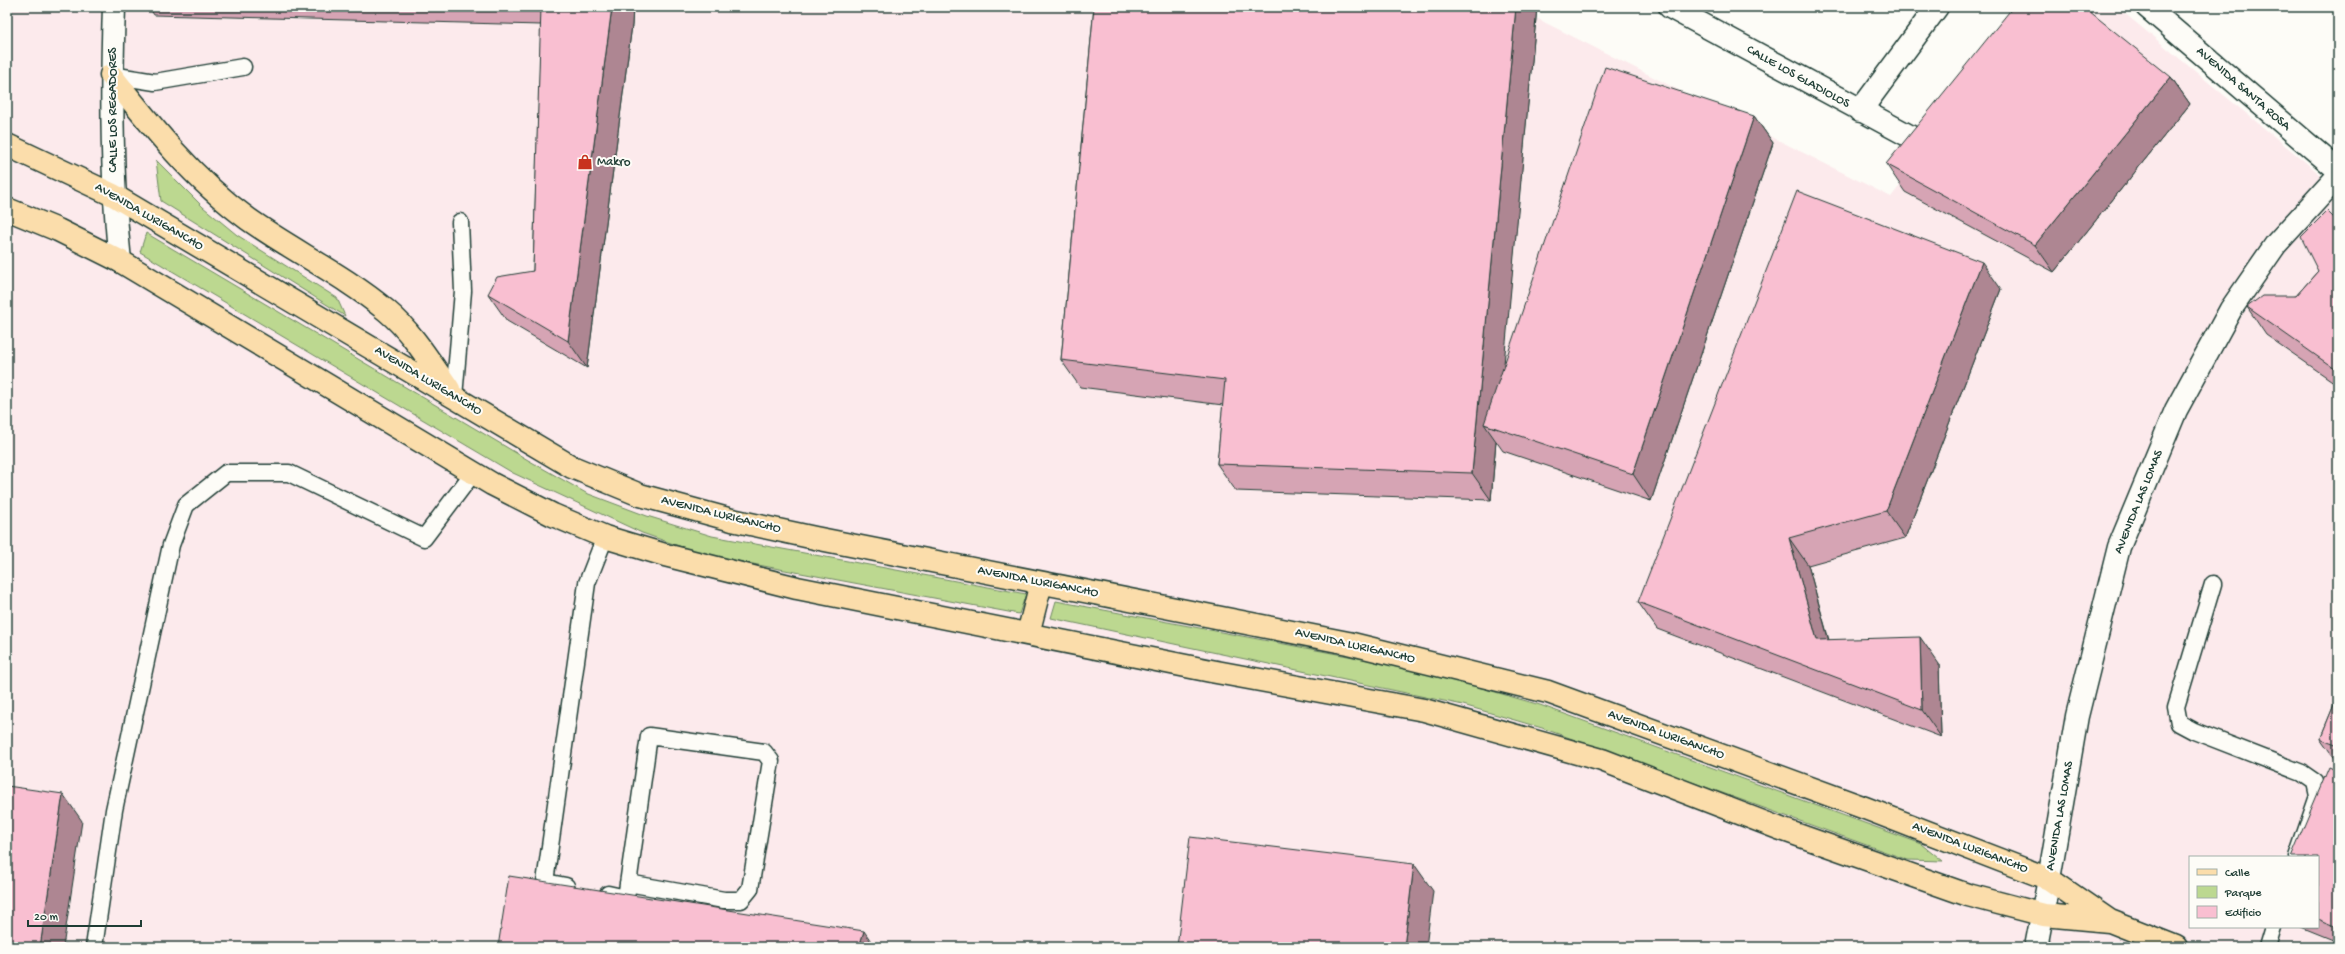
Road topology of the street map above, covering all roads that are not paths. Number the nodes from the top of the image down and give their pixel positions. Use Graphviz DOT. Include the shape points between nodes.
graph roads {
  1 [pos="114,7"];
  2 [pos="1670,7"];
  3 [pos="2147,7"];
  4 [pos="1931,9"];
  5 [pos="243,67"];
  6 [pos="111,75"];
  7 [pos="1860,111"];
  8 [pos="7,145"];
  9 [pos="1926,145"];
  10 [pos="2338,170"];
  11 [pos="2338,176"];
  12 [pos="113,195"];
  13 [pos="7,209"];
  14 [pos="460,222"];
  15 [pos="120,260"];
  16 [pos="454,397"];
  17 [pos="473,472"];
  18 [pos="605,536"];
  19 [pos="1041,583"];
  20 [pos="2213,584"];
  21 [pos="1028,634"];
  22 [pos="2297,856"];
  23 [pos="2049,879"];
  24 [pos="628,883"];
  25 [pos="2044,915"];
  26 [pos="2110,921"];
  27 [pos="2273,928"];
  28 [pos="2166,945"];
  29 [pos="94,947"];
  30 [pos="2036,947"];
  31 [pos="2267,947"];
  1 -- 6 [label="street, CALLE LOS REGADORES"];
  2 -- 7 [label="street, CALLE LOS GLADIOLOS"];
  3 -- 10 [label="street, AVENIDA SANTA ROSA"];
  4 -- 7 [label="street"];
  5 -- 6 [label="lane" via="155,82"];
  6 -- 12 [label="street, CALLE LOS REGADORES"];
  6 -- 16 [label="main road" via="142,115 207,185 248,219 352,284 388,312 416,342"];
  7 -- 9 [label="street, CALLE LOS GLADIOLOS"];
  8 -- 12 [label="main road, AVENIDA LURIGANCHO"];
  11 -- 23 [label="street, AVENIDA LAS LOMAS" via="2276,244 2231,309 2176,410 2119,547 2077,716"];
  12 -- 15 [label="street, CALLE LOS REGADORES"];
  12 -- 16 [label="main road, AVENIDA LURIGANCHO"];
  13 -- 15 [label="main road, AVENIDA LURIGANCHO"];
  14 -- 16 [label="lane" via="463,291"];
  15 -- 17 [label="main road, AVENIDA LURIGANCHO"];
  16 -- 19 [label="main road, AVENIDA LURIGANCHO" via="572,467 640,495 732,520"];
  17 -- 18 [label="main road, AVENIDA LURIGANCHO" via="553,515"];
  17 -- 29 [label="lane" via="424,538 289,473 226,473 186,505 171,545 114,810"];
  18 -- 21 [label="main road, AVENIDA LURIGANCHO" via="665,555 797,588"];
  18 -- 24 [label="lane" via="587,583 546,882 626,898"];
  19 -- 21 [label="main road"];
  19 -- 23 [label="main road, AVENIDA LURIGANCHO" via="1348,643 1548,692"];
  20 -- 22 [label="lane" via="2176,707 2180,723 2194,731 2302,773 2315,782 2318,796"];
  21 -- 25 [label="main road, AVENIDA LURIGANCHO" via="1424,710 1602,760 1781,829 1968,895"];
  23 -- 25 [label="street, AVENIDA LAS LOMAS"];
  23 -- 26 [label="main road, AVENIDA LURIGANCHO"];
  24 -- 24 [label="lane" via="649,736 764,752 771,761 750,889 741,900 724,900"];
  25 -- 26 [label="main road, AVENIDA LURIGANCHO"];
  25 -- 30 [label="street, AVENIDA LAS LOMAS"];
  26 -- 28 [label="main road, AVENIDA LURIGANCHO"];
  27 -- 31 [label="lane"];
}
